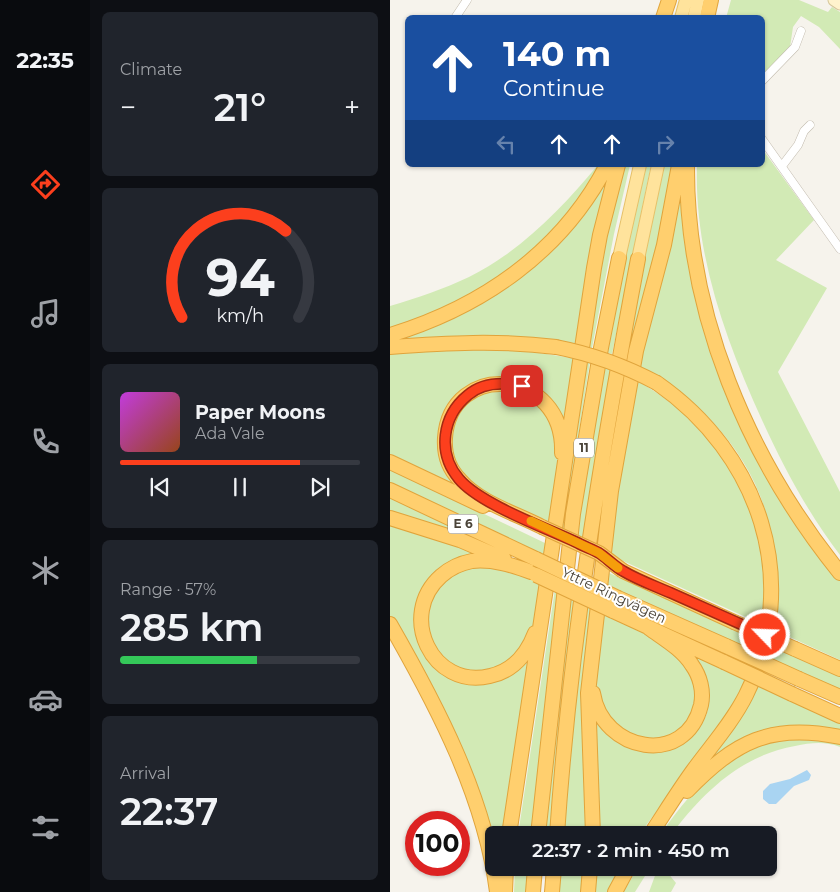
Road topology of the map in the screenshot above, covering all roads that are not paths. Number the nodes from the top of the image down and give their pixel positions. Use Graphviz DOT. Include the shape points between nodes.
graph roads {
  1 [pos="466,0"];
  2 [pos="669,0"];
  3 [pos="686,0"];
  4 [pos="698,0"];
  5 [pos="711,0"];
  6 [pos="834,0"];
  7 [pos="840,4"];
  8 [pos="457,15"];
  9 [pos="664,15"];
  10 [pos="682,15"];
  11 [pos="695,15"];
  12 [pos="708,15"];
  13 [pos="801,31"];
  14 [pos="765,78"];
  15 [pos="810,125"];
  16 [pos="765,143"];
  17 [pos="782,166"];
  18 [pos="606,167"];
  19 [pos="618,167"];
  20 [pos="640,167"];
  21 [pos="658,167"];
  22 [pos="679,167"];
  23 [pos="687,167"];
  24 [pos="840,249"];
  25 [pos="619,258"];
  26 [pos="638,259"];
  27 [pos="390,335"];
  28 [pos="390,347"];
  29 [pos="390,462"];
  30 [pos="390,490"];
  31 [pos="557,514"];
  32 [pos="390,518"];
  33 [pos="541,529"];
  34 [pos="539,573"];
  35 [pos="840,573"];
  36 [pos="616,604"];
  37 [pos="390,624"];
  38 [pos="649,628"];
  39 [pos="593,644"];
  40 [pos="840,669"];
  41 [pos="840,697"];
  42 [pos="840,716"];
  43 [pos="840,736"];
  44 [pos="664,814"];
  45 [pos="510,826"];
  46 [pos="539,826"];
  47 [pos="558,826"];
  48 [pos="593,826"];
  49 [pos="656,826"];
  50 [pos="506,876"];
  51 [pos="534,876"];
  52 [pos="553,876"];
  53 [pos="589,876"];
  54 [pos="624,876"];
  55 [pos="498,892"];
  56 [pos="505,892"];
  57 [pos="533,892"];
  58 [pos="552,892"];
  59 [pos="588,892"];
  60 [pos="615,892"];
  1 -- 8 [label="street"];
  2 -- 9 [label="highway"];
  3 -- 10 [label="main road"];
  4 -- 11 [label="main road"];
  5 -- 12 [label="highway"];
  6 -- 7 [label="street"];
  13 -- 14 [label="street" via="795,46"];
  15 -- 17 [label="street"];
  16 -- 17 [label="street"];
  17 -- 24 [label="street"];
  18 -- 27 [label="highway" via="574,217 544,250 512,276 450,313"];
  19 -- 31 [label="highway" via="596,260"];
  20 -- 25 [label="main road, 11"];
  21 -- 26 [label="main road, 11"];
  22 -- 39 [label="highway" via="671,217 642,326 619,439"];
  23 -- 35 [label="highway" via="698,273 711,328 731,387 780,488"];
  25 -- 46 [label="highway, 11" via="573,514"];
  26 -- 47 [label="highway, 11" via="593,513 575,650"];
  28 -- 44 [label="highway, bridge" via="474,342 531,344 574,350 619,364 657,383 703,421 741,471 762,525 770,564 769,626 756,670 737,711"];
  29 -- 33 [label="highway, Yttre Ringvägen / E 6"];
  30 -- 36 [label="highway, Yttre Ringvägen / E 6, bridge" via="536,559"];
  31 -- 33 [label="highway" via="562,448 557,420 551,410 522,386 494,384 470,393 456,407 446,428 446,455 451,469 474,492"];
  31 -- 34 [label="highway"];
  32 -- 34 [label="highway" via="460,540"];
  33 -- 40 [label="highway, Yttre Ringvägen / E 6, bridge" via="623,571"];
  34 -- 34 [label="highway" via="536,631 521,659 498,674 482,678 450,670 435,657 423,635 421,612 427,593 447,571 471,561 485,561"];
  34 -- 36 [label="highway, bridge"];
  34 -- 45 [label="highway"];
  36 -- 38 [label="highway"];
  36 -- 41 [label="highway, Yttre Ringvägen / E 6, bridge" via="726,646"];
  37 -- 55 [label="highway" via="439,719 475,802"];
  38 -- 39 [label="highway" via="681,652 698,675 702,688 699,712 692,726 682,736 656,746 624,739 605,723 593,694"];
  38 -- 42 [label="highway, bridge"];
  39 -- 48 [label="highway" via="588,693"];
  43 -- 44 [label="highway" via="819,732 779,732 759,737 714,764"];
  44 -- 49 [label="highway"];
  50 -- 56 [label="highway"];
  51 -- 57 [label="highway"];
  52 -- 58 [label="highway"];
  53 -- 59 [label="highway"];
  54 -- 60 [label="highway"];
}
